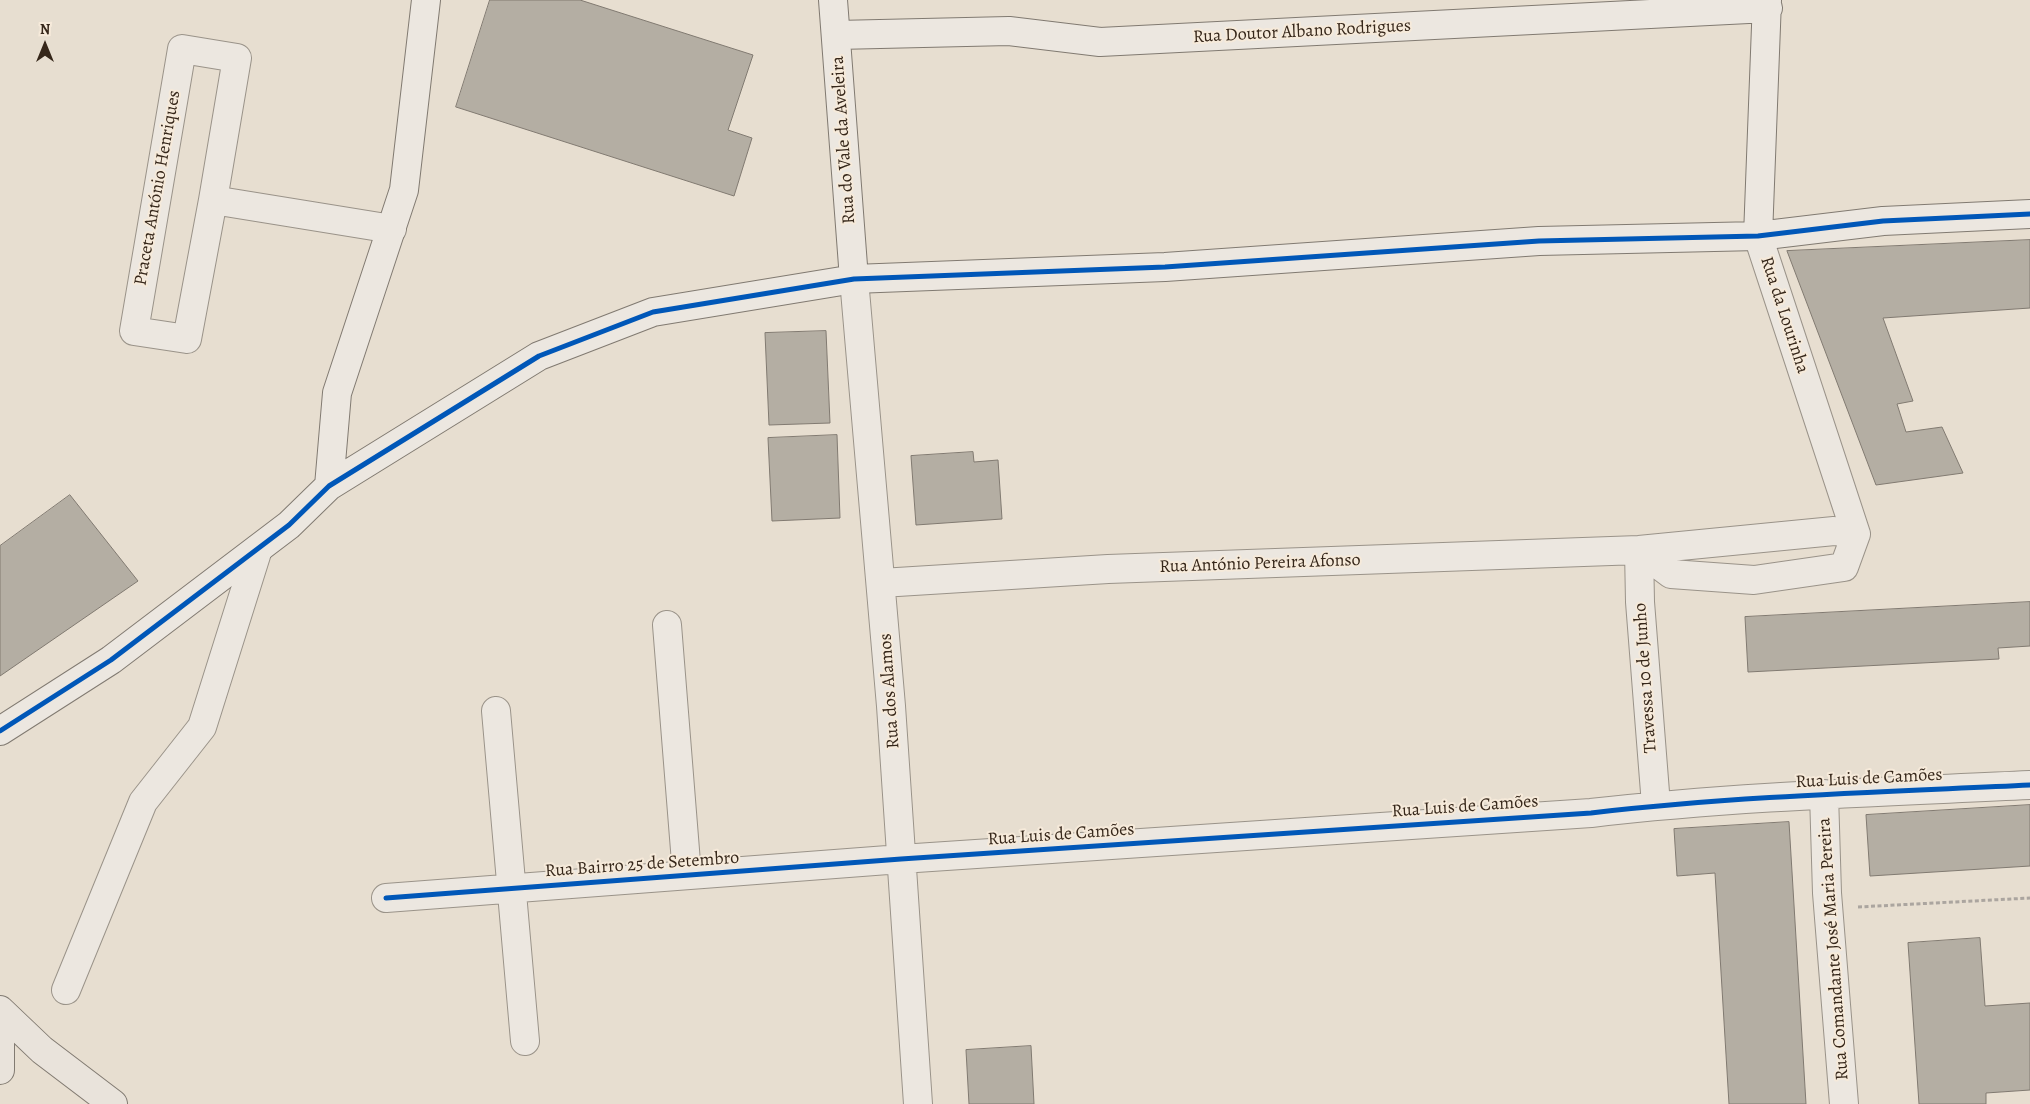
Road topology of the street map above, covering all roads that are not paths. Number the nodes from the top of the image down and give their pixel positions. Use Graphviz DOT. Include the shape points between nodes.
graph roads {
  1 [pos="426,0"];
  2 [pos="833,0"];
  3 [pos="1768,4"];
  4 [pos="836,35"];
  5 [pos="213,200"];
  6 [pos="2030,214"];
  7 [pos="392,230"];
  8 [pos="1758,236"];
  9 [pos="854,279"];
  10 [pos="329,486"];
  11 [pos="1856,534"];
  12 [pos="258,549"];
  13 [pos="1639,550"];
  14 [pos="881,583"];
  15 [pos="666,625"];
  16 [pos="496,711"];
  17 [pos="0,731"];
  18 [pos="2030,785"];
  19 [pos="1824,794"];
  20 [pos="1656,805"];
  21 [pos="901,859"];
  22 [pos="687,875"];
  23 [pos="511,888"];
  24 [pos="386,898"];
  25 [pos="66,990"];
  26 [pos="0,1010"];
  27 [pos="0,1036"];
  28 [pos="525,1041"];
  29 [pos="0,1070"];
  30 [pos="112,1104"];
  31 [pos="918,1104"];
  32 [pos="1844,1104"];
  1 -- 7 [label="street" via="404,190"];
  2 -- 4 [label="street, Rua do Vale da Aveleira"];
  3 -- 4 [label="street, Rua Doutor Albano Rodrigues" via="1100,42 1009,31"];
  3 -- 8 [label="street, Rua da Lourinha"];
  4 -- 9 [label="street, Rua do Vale da Aveleira"];
  5 -- 5 [label="street, Praceta António Henriques" via="236,58 182,49 134,331 187,340"];
  5 -- 7 [label="street"];
  6 -- 8 [label="street" via="1883,221"];
  7 -- 10 [label="street" via="338,393"];
  8 -- 9 [label="street" via="1539,241 1165,267"];
  8 -- 11 [label="street, Rua da Lourinha"];
  9 -- 10 [label="street" via="653,312 539,356"];
  9 -- 14 [label="street, Rua dos Alamos"];
  10 -- 12 [label="street" via="289,525"];
  11 -- 13 [label="street, Rua António Pereira Afonso" via="1834,531"];
  11 -- 13 [label="street" via="1844,567 1754,580 1671,574"];
  12 -- 17 [label="street" via="111,660"];
  12 -- 25 [label="street" via="202,727 143,802"];
  13 -- 14 [label="street, Rua António Pereira Afonso" via="1108,569"];
  13 -- 20 [label="street, Travessa 10 de Junho"];
  14 -- 21 [label="street, Rua dos Alamos"];
  15 -- 22 [label="street"];
  16 -- 23 [label="street"];
  18 -- 19 [label="street, Rua Luis de Camões"];
  19 -- 20 [label="street, Rua Luis de Camões"];
  19 -- 32 [label="street, Rua Comandante José Maria Pereira" via="1828,908"];
  20 -- 21 [label="street, Rua Luis de Camões" via="1591,813"];
  21 -- 22 [label="street, Rua Bairro 25 de Setembro"];
  21 -- 31 [label="street, Rua dos Alamos"];
  22 -- 23 [label="street, Rua Bairro 25 de Setembro"];
  23 -- 24 [label="street, Rua Bairro 25 de Setembro"];
  23 -- 28 [label="street"];
  26 -- 30 [label="main road" via="42,1050"];
  27 -- 29 [label="main road"];
}
